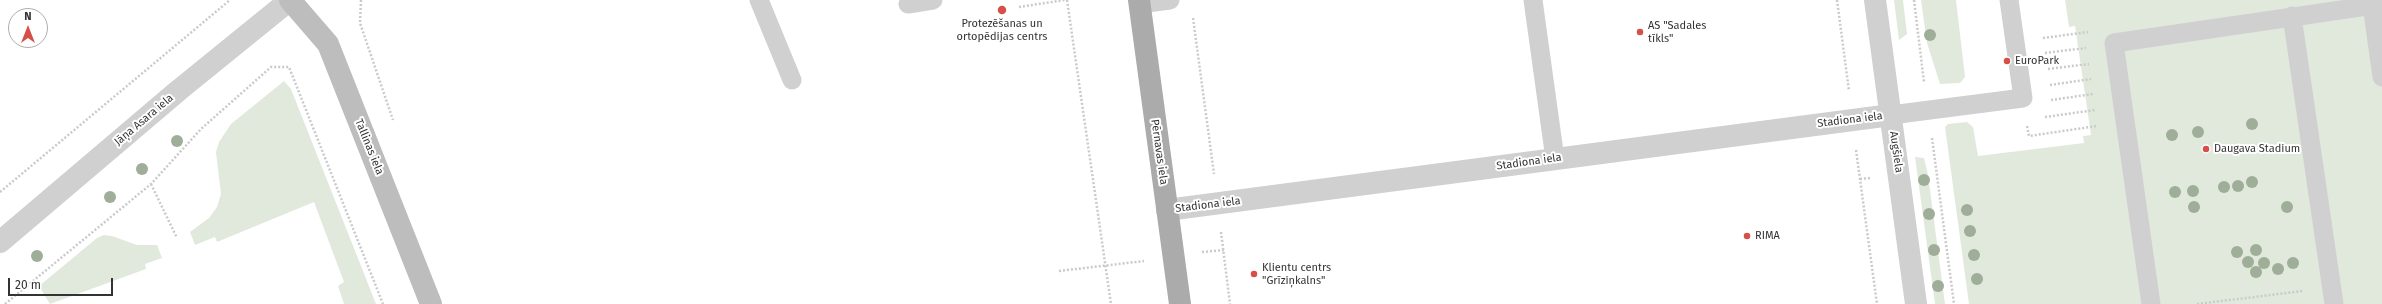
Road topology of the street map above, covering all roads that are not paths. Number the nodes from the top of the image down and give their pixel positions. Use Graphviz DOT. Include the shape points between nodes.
graph roads {
  1 [pos="290,0"];
  2 [pos="759,0"];
  3 [pos="933,0"];
  4 [pos="1170,0"];
  5 [pos="1533,0"];
  6 [pos="1875,0"];
  7 [pos="2009,0"];
  8 [pos="1139,2"];
  9 [pos="908,4"];
  10 [pos="2377,4"];
  11 [pos="2292,16"];
  12 [pos="2382,77"];
  13 [pos="792,80"];
  14 [pos="1891,115"];
  15 [pos="1555,159"];
  16 [pos="1167,210"];
  17 [pos="0,242"];
  18 [pos="2332,296"];
  19 [pos="431,304"];
  20 [pos="1180,304"];
  21 [pos="1916,304"];
  22 [pos="2151,304"];
  1 -- 17 [label="street, Jāņa Asara iela"];
  1 -- 19 [label="street, Tallinas iela" via="328,44"];
  2 -- 13 [label="lane"];
  3 -- 9 [label="lane"];
  4 -- 8 [label="lane"];
  5 -- 15 [label="lane"];
  6 -- 14 [label="street, Augšiela"];
  7 -- 14 [label="lane" via="2020,77 1928,111"];
  8 -- 16 [label="main road, Pērnavas iela"];
  10 -- 11 [label="lane"];
  10 -- 12 [label="lane"];
  11 -- 18 [label="lane"];
  11 -- 22 [label="lane" via="2119,77"];
  14 -- 15 [label="street, Stadiona iela"];
  14 -- 21 [label="street, Augšiela"];
  15 -- 16 [label="street, Stadiona iela"];
  16 -- 20 [label="main road, Pērnavas iela"];
}
